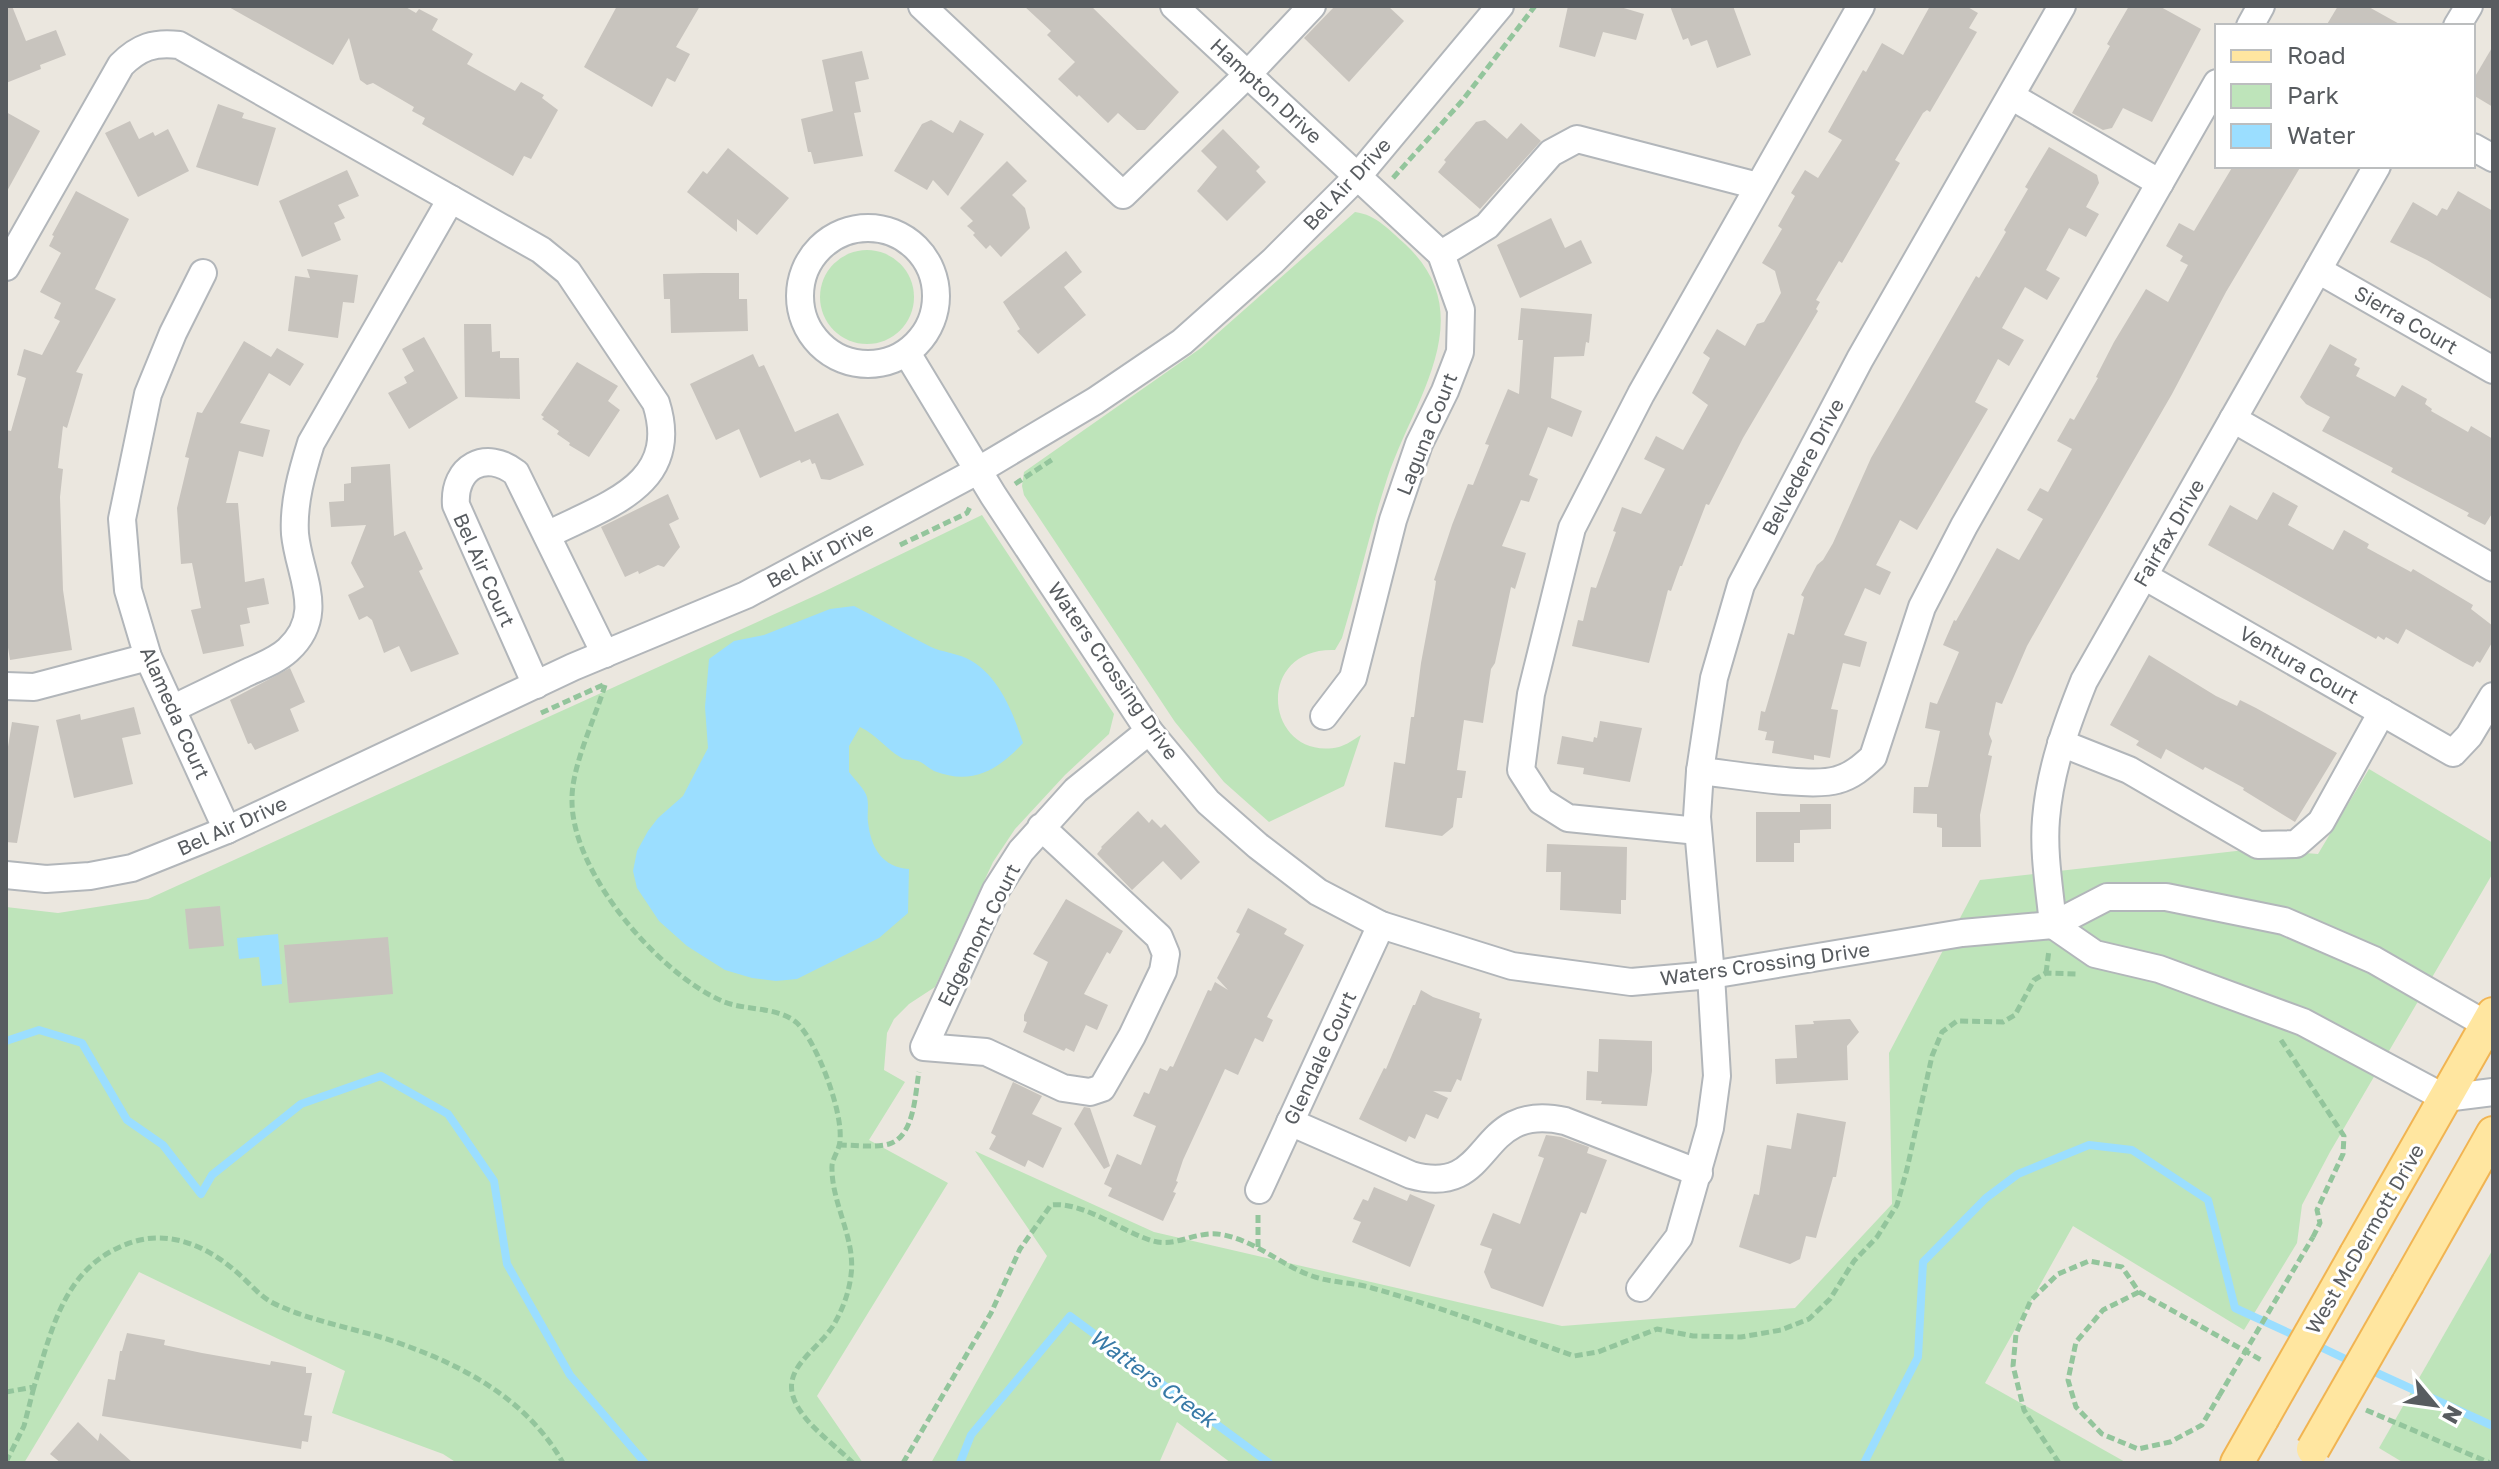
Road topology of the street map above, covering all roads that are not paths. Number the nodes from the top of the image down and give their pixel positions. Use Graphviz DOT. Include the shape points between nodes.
graph roads {
  1 [pos="922,6"];
  2 [pos="1174,6"];
  3 [pos="1312,6"];
  4 [pos="1500,6"];
  5 [pos="1861,6"];
  6 [pos="2062,6"];
  7 [pos="2261,6"];
  8 [pos="2469,6"];
  9 [pos="2251,24"];
  10 [pos="2458,24"];
  11 [pos="1247,75"];
  12 [pos="2215,87"];
  13 [pos="2011,96"];
  14 [pos="2475,148"];
  15 [pos="2493,158"];
  16 [pos="2376,168"];
  17 [pos="1358,176"];
  18 [pos="2160,183"];
  19 [pos="1758,186"];
  20 [pos="451,199"];
  21 [pos="1441,254"];
  22 [pos="6,267"];
  23 [pos="2318,270"];
  24 [pos="203,273"];
  25 [pos="907,353"];
  26 [pos="2493,370"];
  27 [pos="2233,419"];
  28 [pos="979,470"];
  29 [pos="547,535"];
  30 [pos="2493,568"];
  31 [pos="2144,576"];
  32 [pos="605,654"];
  33 [pos="148,657"];
  34 [pos="536,685"];
  35 [pos="6,686"];
  36 [pos="2493,696"];
  37 [pos="172,709"];
  38 [pos="2382,712"];
  39 [pos="1324,716"];
  40 [pos="1149,731"];
  41 [pos="2061,743"];
  42 [pos="1700,771"];
  43 [pos="1041,827"];
  44 [pos="227,830"];
  45 [pos="1698,831"];
  46 [pos="6,875"];
  47 [pos="1381,925"];
  48 [pos="2053,925"];
  49 [pos="1711,975"];
  50 [pos="2491,1025"];
  51 [pos="2493,1092"];
  52 [pos="2445,1098"];
  53 [pos="1290,1122"];
  54 [pos="2493,1133"];
  55 [pos="1699,1173"];
  56 [pos="1259,1190"];
  57 [pos="1640,1288"];
  58 [pos="2309,1456"];
  59 [pos="2237,1463"];
  1 -- 11 [label="street" via="1123,195"];
  2 -- 11 [label="street, Hampton Drive"];
  3 -- 11 [label="street"];
  4 -- 17 [label="street, Bel Air Drive"];
  5 -- 19 [label="street"];
  6 -- 13 [label="street, Belvedere Drive"];
  7 -- 9 [label="street"];
  8 -- 10 [label="street"];
  11 -- 17 [label="street, Hampton Drive"];
  12 -- 18 [label="street"];
  13 -- 18 [label="street"];
  13 -- 42 [label="street, Belvedere Drive" via="1860,359 1741,585 1714,678"];
  14 -- 15 [label="street"];
  16 -- 23 [label="street, Fairfax Drive"];
  17 -- 21 [label="street, Laguna Court"];
  17 -- 28 [label="street, Bel Air Drive" via="1182,342"];
  18 -- 42 [label="street" via="1922,607 1873,757 1835,781"];
  19 -- 21 [label="street" via="1577,139 1551,153 1487,226"];
  19 -- 45 [label="street" via="1572,528 1531,694 1521,770 1541,801 1568,818"];
  20 -- 22 [label="street" via="179,45 163,43 140,49 121,65"];
  20 -- 29 [label="street" via="541,250 568,272 656,403 662,422 663,443 645,480"];
  20 -- 37 [label="street" via="311,443 298,486 295,534 310,601 299,637 270,662"];
  21 -- 39 [label="street, Laguna Court" via="1461,310 1460,352 1419,444 1393,520 1353,678"];
  23 -- 26 [label="street, Sierra Court"];
  23 -- 27 [label="street, Fairfax Drive"];
  24 -- 33 [label="street, Alameda Court" via="148,394 122,519 128,590"];
  25 -- 25 [label="street" via="923,338 937,297 923,255 888,230 843,232 824,244 800,283 807,329 840,360 886,363"];
  25 -- 28 [label="street, Waters Crossing Drive"];
  27 -- 30 [label="street"];
  27 -- 31 [label="street, Fairfax Drive"];
  28 -- 32 [label="street, Bel Air Drive" via="746,595"];
  28 -- 40 [label="street, Waters Crossing Drive"];
  29 -- 32 [label="street, Bel Air Court"];
  29 -- 34 [label="street, Bel Air Court" via="522,482 507,466 484,462 464,472 456,505"];
  31 -- 38 [label="street, Ventura Court"];
  31 -- 41 [label="street, Fairfax Drive" via="2084,681"];
  32 -- 34 [label="street, Bel Air Drive"];
  33 -- 35 [label="street" via="34,687"];
  33 -- 37 [label="street, Alameda Court"];
  34 -- 44 [label="street, Bel Air Drive"];
  36 -- 38 [label="street, Ventura Court" via="2453,753"];
  37 -- 44 [label="street, Alameda Court"];
  38 -- 41 [label="street" via="2321,822 2296,844 2258,845 2129,770"];
  40 -- 43 [label="street, Edgemont Court" via="1076,790"];
  40 -- 47 [label="street, Waters Crossing Drive" via="1208,802 1258,846 1318,892"];
  41 -- 48 [label="street, Fairfax Drive" via="2046,822"];
  42 -- 45 [label="street, Belvedere Drive"];
  43 -- 43 [label="street, Edgemont Court" via="996,890 924,1047 986,1052 1063,1088 1090,1092 1102,1088 1132,1036 1166,954 1159,937"];
  44 -- 46 [label="street, Bel Air Drive" via="132,868 46,879"];
  45 -- 49 [label="street, Belvedere Drive"];
  47 -- 49 [label="street, Waters Crossing Drive" via="1512,966 1631,982"];
  47 -- 53 [label="street, Glendale Court"];
  48 -- 49 [label="street, Waters Crossing Drive" via="1962,933"];
  48 -- 50 [label="street, Waters Crossing Drive" via="2107,897 2166,897 2284,921 2374,960"];
  48 -- 52 [label="street" via="2095,954 2159,969 2303,1022"];
  49 -- 55 [label="street, Belvedere Drive" via="1717,1076"];
  50 -- 52 [label="main road, West McDermott Drive"];
  51 -- 52 [label="street"];
  52 -- 59 [label="main road, West McDermott Drive, bridge"];
  53 -- 55 [label="street" via="1427,1180 1458,1175 1472,1167 1508,1126 1546,1117"];
  53 -- 56 [label="street, Glendale Court"];
  54 -- 58 [label="main road, bridge"];
  55 -- 57 [label="street, Belvedere Drive" via="1679,1237"];
}
